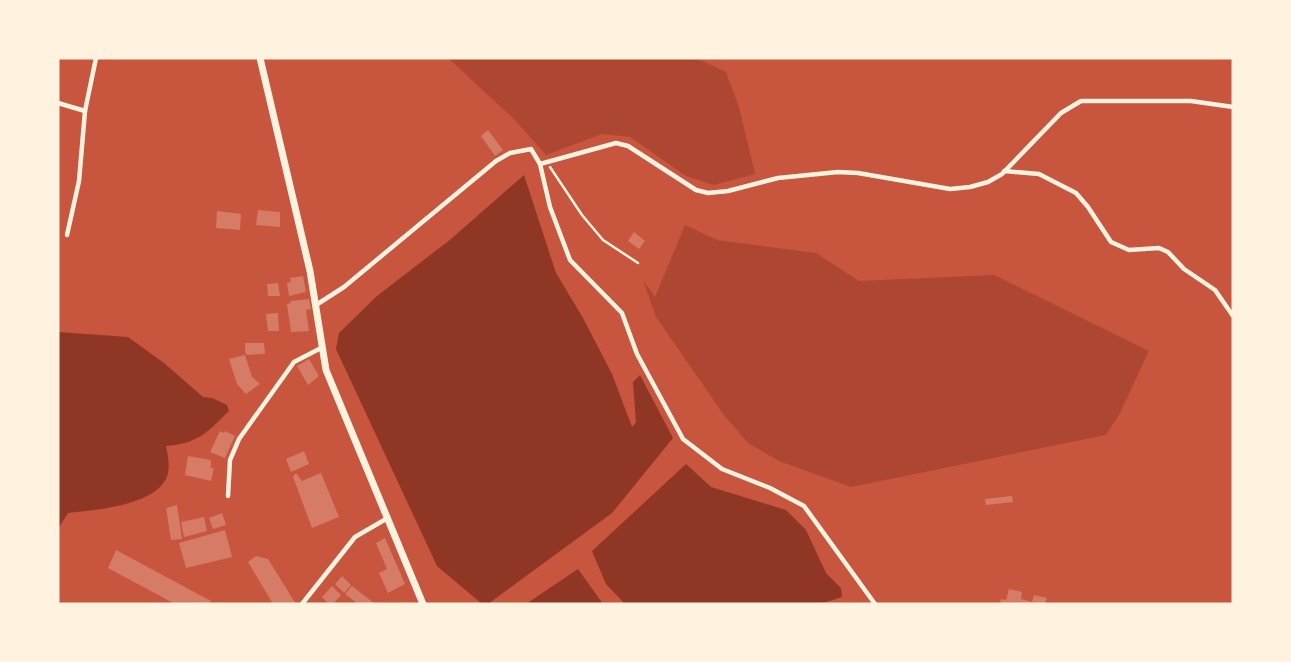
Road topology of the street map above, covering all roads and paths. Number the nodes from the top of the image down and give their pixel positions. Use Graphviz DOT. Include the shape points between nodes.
graph roads {
  1 [pos="96,58"];
  2 [pos="260,58"];
  3 [pos="58,103"];
  4 [pos="1233,107"];
  5 [pos="85,111"];
  6 [pos="540,164"];
  7 [pos="550,167"];
  8 [pos="1004,171"];
  9 [pos="67,235"];
  10 [pos="638,263"];
  11 [pos="315,306"];
  12 [pos="1233,316"];
  13 [pos="321,348"];
  14 [pos="228,496"];
  15 [pos="386,519"];
  16 [pos="302,604"];
  17 [pos="423,604"];
  18 [pos="875,604"];
  1 -- 5 [label="street"];
  2 -- 11 [label="main road"];
  3 -- 5 [label="street"];
  4 -- 8 [label="street" via="1081,101 1061,113"];
  5 -- 9 [label="street" via="79,181"];
  6 -- 8 [label="street" via="616,143 708,193 778,178 838,172 950,189 988,182"];
  6 -- 11 [label="street" via="531,149 496,161"];
  6 -- 18 [label="street" via="570,261 622,313 637,354 683,439 722,470 804,506"];
  7 -- 10 [label="lane" via="603,240"];
  8 -- 12 [label="street" via="1039,174 1076,193 1111,242 1129,250 1159,248 1168,252 1215,290"];
  11 -- 13 [label="main road"];
  13 -- 14 [label="street" via="294,362 239,439 230,460"];
  13 -- 15 [label="main road" via="331,385"];
  15 -- 16 [label="street" via="355,537"];
  15 -- 17 [label="main road"];
}
